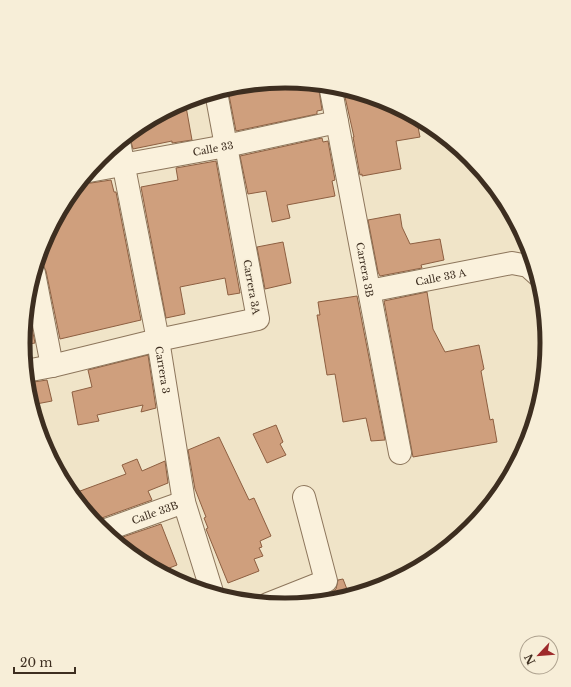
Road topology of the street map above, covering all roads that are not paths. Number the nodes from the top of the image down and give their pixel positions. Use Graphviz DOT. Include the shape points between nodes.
graph roads {
  1 [pos="331,92"];
  2 [pos="217,98"];
  3 [pos="337,122"];
  4 [pos="226,146"];
  5 [pos="120,148"];
  6 [pos="124,164"];
  7 [pos="99,169"];
  8 [pos="529,267"];
  9 [pos="37,287"];
  10 [pos="369,291"];
  11 [pos="158,340"];
  12 [pos="52,366"];
  13 [pos="32,370"];
  14 [pos="400,453"];
  15 [pos="304,497"];
  16 [pos="184,502"];
  17 [pos="109,528"];
  18 [pos="211,587"];
  19 [pos="281,599"];
  1 -- 3 [label="street, Carrera 3B"];
  2 -- 4 [label="street, Carrera 3A"];
  3 -- 4 [label="street, Calle 33"];
  3 -- 10 [label="street, Carrera 3B"];
  4 -- 6 [label="street, Calle 33"];
  4 -- 11 [label="street, Carrera 3A" via="258,319"];
  5 -- 6 [label="street, Carrera 3"];
  6 -- 7 [label="street, Calle 33"];
  6 -- 11 [label="street, Carrera 3"];
  8 -- 10 [label="street, Calle 33 A" via="512,263"];
  9 -- 12 [label="street"];
  10 -- 14 [label="street, Carrera 3B"];
  11 -- 12 [label="street, Carrera 3A"];
  11 -- 16 [label="street, Carrera 3"];
  12 -- 13 [label="street, Carrera 3A"];
  15 -- 19 [label="street" via="326,581"];
  16 -- 17 [label="street, Calle 33B"];
  16 -- 18 [label="street, Carrera 3"];
}
